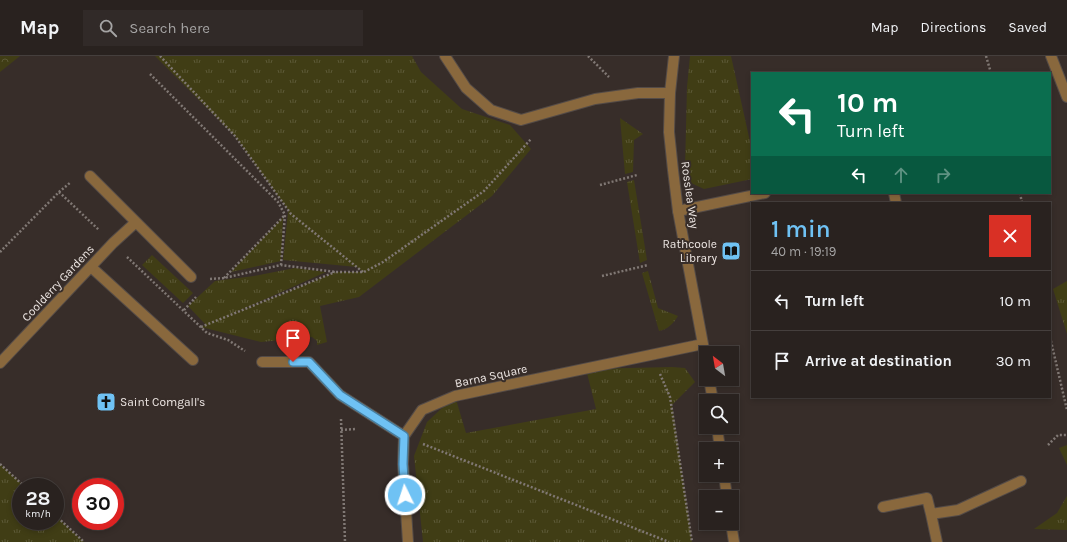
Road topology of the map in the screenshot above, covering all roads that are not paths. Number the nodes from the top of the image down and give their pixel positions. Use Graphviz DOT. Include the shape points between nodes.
graph roads {
  1 [pos="445,56"];
  2 [pos="674,56"];
  3 [pos="1051,56"];
  4 [pos="670,93"];
  5 [pos="1067,97"];
  6 [pos="90,176"];
  7 [pos="760,194"];
  8 [pos="678,211"];
  9 [pos="136,222"];
  10 [pos="90,267"];
  11 [pos="191,277"];
  12 [pos="703,344"];
  13 [pos="193,360"];
  14 [pos="262,362"];
  15 [pos="0,363"];
  16 [pos="404,436"];
  17 [pos="1021,481"];
  18 [pos="883,507"];
  19 [pos="931,514"];
  20 [pos="732,530"];
  21 [pos="408,542"];
  22 [pos="734,542"];
  23 [pos="937,542"];
  1 -- 4 [label="street" via="466,88 491,110 521,120 594,99 638,93"];
  2 -- 4 [label="street, Rosslea Way"];
  3 -- 5 [label="street"];
  4 -- 8 [label="street, Rosslea Way" via="669,132"];
  6 -- 9 [label="street"];
  7 -- 8 [label="street"];
  8 -- 12 [label="street, Rosslea Way"];
  9 -- 10 [label="street, Coolderry Gardens"];
  9 -- 11 [label="street"];
  10 -- 13 [label="street"];
  10 -- 15 [label="street, Coolderry Gardens"];
  12 -- 16 [label="street, Barna Square" via="455,396 422,410"];
  14 -- 16 [label="street" via="309,362 340,395"];
  16 -- 21 [label="street" via="403,464"];
  17 -- 19 [label="street" via="958,510"];
  18 -- 19 [label="street" via="927,498"];
  19 -- 23 [label="street"];
  20 -- 22 [label="street"];
}
